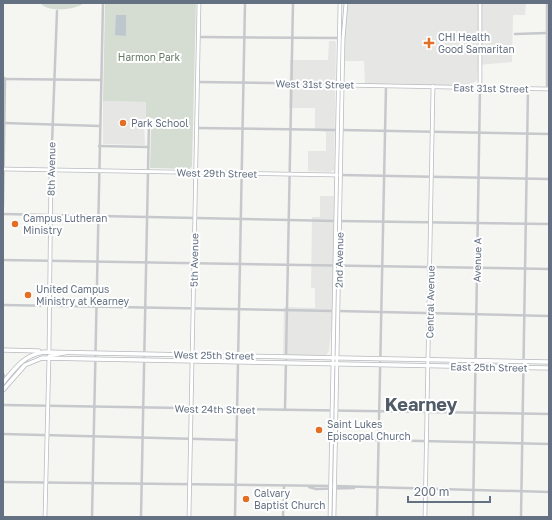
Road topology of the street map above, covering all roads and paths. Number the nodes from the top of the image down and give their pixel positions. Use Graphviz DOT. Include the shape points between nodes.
graph roads {
  1 [pos="103,3"];
  2 [pos="199,3"];
  3 [pos="246,3"];
  4 [pos="293,3"];
  5 [pos="340,3"];
  6 [pos="346,3"];
  7 [pos="480,3"];
  8 [pos="547,3"];
  9 [pos="56,11"];
  10 [pos="515,34"];
  11 [pos="548,35"];
  12 [pos="199,37"];
  13 [pos="245,37"];
  14 [pos="293,38"];
  15 [pos="339,38"];
  16 [pos="4,78"];
  17 [pos="54,80"];
  18 [pos="101,80"];
  19 [pos="198,82"];
  20 [pos="244,82"];
  21 [pos="292,84"];
  22 [pos="338,84"];
  23 [pos="343,85"];
  24 [pos="386,86"];
  25 [pos="432,86"];
  26 [pos="480,87"];
  27 [pos="528,88"];
  28 [pos="548,89"];
  29 [pos="4,105"];
  30 [pos="149,122"];
  31 [pos="4,123"];
  32 [pos="53,125"];
  33 [pos="100,126"];
  34 [pos="197,128"];
  35 [pos="243,128"];
  36 [pos="290,129"];
  37 [pos="337,130"];
  38 [pos="342,130"];
  39 [pos="384,131"];
  40 [pos="432,132"];
  41 [pos="479,133"];
  42 [pos="527,134"];
  43 [pos="549,134"];
  44 [pos="99,146"];
  45 [pos="148,147"];
  46 [pos="3,169"];
  47 [pos="51,170"];
  48 [pos="99,170"];
  49 [pos="147,171"];
  50 [pos="195,172"];
  51 [pos="242,173"];
  52 [pos="289,174"];
  53 [pos="336,175"];
  54 [pos="341,175"];
  55 [pos="384,176"];
  56 [pos="431,177"];
  57 [pos="480,178"];
  58 [pos="527,179"];
  59 [pos="549,179"];
  60 [pos="3,207"];
  61 [pos="3,214"];
  62 [pos="50,215"];
  63 [pos="98,216"];
  64 [pos="146,217"];
  65 [pos="195,218"];
  66 [pos="242,219"];
  67 [pos="288,220"];
  68 [pos="335,220"];
  69 [pos="340,221"];
  70 [pos="382,221"];
  71 [pos="430,222"];
  72 [pos="478,223"];
  73 [pos="525,224"];
  74 [pos="549,224"];
  75 [pos="3,260"];
  76 [pos="50,260"];
  77 [pos="98,260"];
  78 [pos="145,261"];
  79 [pos="194,262"];
  80 [pos="241,263"];
  81 [pos="289,264"];
  82 [pos="334,265"];
  83 [pos="339,266"];
  84 [pos="383,266"];
  85 [pos="430,267"];
  86 [pos="478,268"];
  87 [pos="526,269"];
  88 [pos="549,269"];
  89 [pos="3,305"];
  90 [pos="49,306"];
  91 [pos="97,306"];
  92 [pos="145,308"];
  93 [pos="193,309"];
  94 [pos="240,310"];
  95 [pos="287,310"];
  96 [pos="334,311"];
  97 [pos="338,311"];
  98 [pos="381,313"];
  99 [pos="429,313"];
  100 [pos="477,314"];
  101 [pos="525,315"];
  102 [pos="549,316"];
  103 [pos="3,350"];
  104 [pos="44,352"];
  105 [pos="49,352"];
  106 [pos="68,352"];
  107 [pos="95,353"];
  108 [pos="144,354"];
  109 [pos="192,355"];
  110 [pos="238,356"];
  111 [pos="286,357"];
  112 [pos="49,358"];
  113 [pos="333,358"];
  114 [pos="337,358"];
  115 [pos="95,359"];
  116 [pos="380,359"];
  117 [pos="144,360"];
  118 [pos="429,360"];
  119 [pos="192,361"];
  120 [pos="476,361"];
  121 [pos="238,362"];
  122 [pos="524,362"];
  123 [pos="549,362"];
  124 [pos="286,363"];
  125 [pos="332,364"];
  126 [pos="337,364"];
  127 [pos="380,364"];
  128 [pos="429,366"];
  129 [pos="476,366"];
  130 [pos="524,367"];
  131 [pos="549,368"];
  132 [pos="3,374"];
  133 [pos="6,379"];
  134 [pos="3,383"];
  135 [pos="4,390"];
  136 [pos="48,404"];
  137 [pos="3,405"];
  138 [pos="94,406"];
  139 [pos="143,407"];
  140 [pos="191,408"];
  141 [pos="237,409"];
  142 [pos="285,410"];
  143 [pos="332,411"];
  144 [pos="336,411"];
  145 [pos="379,411"];
  146 [pos="428,412"];
  147 [pos="475,413"];
  148 [pos="523,414"];
  149 [pos="549,414"];
  150 [pos="3,434"];
  151 [pos="47,435"];
  152 [pos="94,436"];
  153 [pos="142,437"];
  154 [pos="190,438"];
  155 [pos="331,439"];
  156 [pos="336,439"];
  157 [pos="237,440"];
  158 [pos="378,441"];
  159 [pos="427,442"];
  160 [pos="474,443"];
  161 [pos="522,444"];
  162 [pos="549,444"];
  163 [pos="3,482"];
  164 [pos="46,482"];
  165 [pos="93,483"];
  166 [pos="141,484"];
  167 [pos="189,485"];
  168 [pos="236,486"];
  169 [pos="284,486"];
  170 [pos="332,488"];
  171 [pos="378,488"];
  172 [pos="426,489"];
  173 [pos="474,490"];
  174 [pos="521,491"];
  175 [pos="549,492"];
  176 [pos="45,517"];
  177 [pos="92,517"];
  178 [pos="141,517"];
  179 [pos="188,517"];
  180 [pos="235,517"];
  181 [pos="283,517"];
  182 [pos="330,517"];
  183 [pos="334,517"];
  184 [pos="377,517"];
  185 [pos="426,517"];
  186 [pos="473,517"];
  187 [pos="521,517"];
  1 -- 18 [label="street"];
  2 -- 12 [label="street, 5th Avenue"];
  3 -- 13 [label="street"];
  4 -- 14 [label="street"];
  5 -- 15 [label="street, 2nd Avenue"];
  6 -- 23 [label="street, 2nd Avenue"];
  7 -- 26 [label="street, Avenue A"];
  8 -- 11 [label="street"];
  9 -- 17 [label="street, 8th Avenue"];
  10 -- 11 [label="street"];
  11 -- 28 [label="street"];
  12 -- 13 [label="street"];
  12 -- 19 [label="street, 5th Avenue"];
  13 -- 14 [label="street"];
  13 -- 20 [label="street"];
  14 -- 15 [label="street"];
  14 -- 21 [label="street"];
  15 -- 22 [label="street, 2nd Avenue"];
  16 -- 17 [label="street"];
  16 -- 29 [label="street"];
  17 -- 18 [label="street"];
  17 -- 32 [label="street, 8th Avenue"];
  18 -- 33 [label="street"];
  19 -- 20 [label="street, West 31st Street"];
  19 -- 34 [label="street, 5th Avenue"];
  20 -- 21 [label="street, West 31st Street"];
  20 -- 35 [label="street"];
  21 -- 22 [label="street, West 31st Street"];
  21 -- 36 [label="street"];
  22 -- 23 [label="street, West 31st Street"];
  22 -- 37 [label="street, 2nd Avenue"];
  23 -- 24 [label="street, West 31st Street"];
  23 -- 38 [label="street, 2nd Avenue"];
  24 -- 25 [label="street, West 31st Street"];
  24 -- 39 [label="street"];
  25 -- 26 [label="street, East 31st Street"];
  25 -- 40 [label="street, Central Avenue"];
  26 -- 27 [label="street, East 31st Street"];
  26 -- 41 [label="street, Avenue A"];
  27 -- 28 [label="street, East 31st Street"];
  27 -- 42 [label="street"];
  29 -- 31 [label="street"];
  30 -- 45 [label="street"];
  31 -- 32 [label="street"];
  31 -- 46 [label="street"];
  32 -- 33 [label="street"];
  32 -- 47 [label="street, 8th Avenue"];
  33 -- 44 [label="street"];
  34 -- 35 [label="street"];
  34 -- 50 [label="street, 5th Avenue"];
  35 -- 36 [label="street"];
  35 -- 51 [label="street"];
  36 -- 37 [label="street"];
  36 -- 52 [label="street"];
  37 -- 53 [label="street, 2nd Avenue"];
  38 -- 39 [label="street"];
  38 -- 54 [label="street, 2nd Avenue"];
  39 -- 40 [label="street"];
  39 -- 55 [label="street"];
  40 -- 41 [label="street"];
  40 -- 56 [label="street, Central Avenue"];
  41 -- 42 [label="street"];
  41 -- 57 [label="street, Avenue A"];
  42 -- 43 [label="street"];
  42 -- 58 [label="street"];
  44 -- 45 [label="street"];
  44 -- 48 [label="street"];
  45 -- 49 [label="street"];
  46 -- 47 [label="street, West 29th Street"];
  46 -- 60 [label="street"];
  47 -- 48 [label="street, West 29th Street"];
  47 -- 62 [label="street, 8th Avenue"];
  48 -- 49 [label="street, West 29th Street"];
  48 -- 63 [label="street"];
  49 -- 50 [label="street, West 29th Street"];
  49 -- 64 [label="street"];
  50 -- 51 [label="street, West 29th Street"];
  50 -- 65 [label="street, 5th Avenue"];
  51 -- 52 [label="street, West 29th Street"];
  51 -- 66 [label="street"];
  52 -- 53 [label="street, West 29th Street"];
  52 -- 67 [label="street"];
  53 -- 54 [label="street, West 29th Street"];
  53 -- 68 [label="street, 2nd Avenue"];
  54 -- 55 [label="street, West 29th Street"];
  54 -- 69 [label="street, 2nd Avenue"];
  55 -- 56 [label="street, West 29th Street"];
  55 -- 70 [label="street"];
  56 -- 57 [label="street, West 29th Street"];
  56 -- 71 [label="street, Central Avenue"];
  57 -- 58 [label="street, West 29th Street"];
  57 -- 72 [label="street, Avenue A"];
  58 -- 59 [label="street, West 29th Street"];
  58 -- 73 [label="street"];
  61 -- 62 [label="street"];
  62 -- 63 [label="street"];
  62 -- 76 [label="street, 8th Avenue"];
  63 -- 64 [label="street"];
  63 -- 77 [label="street"];
  64 -- 65 [label="street"];
  64 -- 78 [label="street"];
  65 -- 66 [label="street"];
  65 -- 79 [label="street, 5th Avenue"];
  66 -- 67 [label="street"];
  66 -- 80 [label="street"];
  67 -- 68 [label="street"];
  67 -- 81 [label="street"];
  68 -- 82 [label="street, 2nd Avenue"];
  69 -- 70 [label="street"];
  69 -- 83 [label="street, 2nd Avenue"];
  70 -- 71 [label="street"];
  70 -- 84 [label="street"];
  71 -- 72 [label="street"];
  71 -- 85 [label="street, Central Avenue"];
  72 -- 73 [label="street"];
  72 -- 86 [label="street, Avenue A"];
  73 -- 74 [label="street"];
  73 -- 87 [label="street"];
  75 -- 76 [label="street"];
  76 -- 77 [label="street"];
  76 -- 90 [label="street, 8th Avenue"];
  77 -- 78 [label="street"];
  77 -- 91 [label="street"];
  78 -- 79 [label="street"];
  78 -- 92 [label="street"];
  79 -- 80 [label="street"];
  79 -- 93 [label="street, 5th Avenue"];
  80 -- 81 [label="street"];
  80 -- 94 [label="street"];
  81 -- 82 [label="street"];
  81 -- 95 [label="street"];
  82 -- 83 [label="street"];
  82 -- 96 [label="street, 2nd Avenue"];
  83 -- 84 [label="street"];
  83 -- 97 [label="street, 2nd Avenue"];
  84 -- 85 [label="street"];
  84 -- 98 [label="street"];
  85 -- 86 [label="street"];
  85 -- 99 [label="street, Central Avenue"];
  86 -- 87 [label="street"];
  86 -- 100 [label="street, Avenue A"];
  87 -- 88 [label="street"];
  87 -- 101 [label="street"];
  89 -- 90 [label="street"];
  90 -- 91 [label="street"];
  90 -- 105 [label="street, 8th Avenue"];
  91 -- 92 [label="street"];
  91 -- 107 [label="street"];
  92 -- 93 [label="street"];
  92 -- 108 [label="street"];
  93 -- 94 [label="street"];
  93 -- 109 [label="street, 5th Avenue"];
  94 -- 95 [label="street"];
  94 -- 110 [label="street"];
  95 -- 96 [label="street"];
  95 -- 111 [label="street"];
  96 -- 113 [label="street, 2nd Avenue"];
  97 -- 98 [label="street"];
  97 -- 114 [label="street, 2nd Avenue"];
  98 -- 99 [label="street"];
  98 -- 116 [label="street"];
  99 -- 100 [label="street"];
  99 -- 118 [label="street, Central Avenue"];
  100 -- 101 [label="street"];
  100 -- 120 [label="street, Avenue A"];
  101 -- 102 [label="street"];
  101 -- 122 [label="street"];
  103 -- 104 [label="main road"];
  104 -- 105 [label="main road, West 25th Street"];
  104 -- 133 [label="main road, West 25th Street" via="29,356"];
  105 -- 106 [label="main road, West 25th Street"];
  106 -- 107 [label="main road, West 25th Street"];
  106 -- 112 [label="street" via="50,355"];
  107 -- 108 [label="main road, West 25th Street"];
  107 -- 115 [label="street"];
  108 -- 109 [label="main road, West 25th Street"];
  108 -- 117 [label="street"];
  109 -- 110 [label="main road, West 25th Street"];
  109 -- 119 [label="street, 5th Avenue"];
  110 -- 111 [label="main road, West 25th Street"];
  110 -- 121 [label="street"];
  111 -- 113 [label="main road, West 25th Street"];
  111 -- 124 [label="street"];
  112 -- 115 [label="main road, West 25th Street"];
  112 -- 135 [label="main road, West 25th Street" via="25,365"];
  112 -- 136 [label="street"];
  113 -- 114 [label="main road, West 25th Street"];
  113 -- 125 [label="street, 2nd Avenue"];
  114 -- 116 [label="main road, West 25th Street"];
  114 -- 126 [label="street, 2nd Avenue"];
  115 -- 117 [label="main road, West 25th Street"];
  115 -- 138 [label="street"];
  116 -- 118 [label="main road, West 25th Street"];
  116 -- 127 [label="street"];
  117 -- 119 [label="main road, West 25th Street"];
  117 -- 139 [label="street"];
  118 -- 120 [label="main road, East 25th Street"];
  118 -- 128 [label="street, Central Avenue"];
  119 -- 121 [label="main road, West 25th Street"];
  119 -- 140 [label="street, 5th Avenue"];
  120 -- 122 [label="main road, East 25th Street"];
  120 -- 129 [label="street, Avenue A"];
  121 -- 124 [label="main road, West 25th Street"];
  121 -- 141 [label="street"];
  122 -- 123 [label="main road, East 25th Street"];
  122 -- 130 [label="street"];
  124 -- 125 [label="main road, West 25th Street"];
  124 -- 142 [label="street"];
  125 -- 126 [label="main road, West 25th Street"];
  125 -- 143 [label="street, 2nd Avenue"];
  126 -- 127 [label="main road, West 25th Street"];
  126 -- 144 [label="street, 2nd Avenue"];
  127 -- 128 [label="main road, West 25th Street"];
  127 -- 145 [label="street"];
  128 -- 129 [label="main road, East 25th Street"];
  128 -- 146 [label="street, Central Avenue"];
  129 -- 130 [label="main road, East 25th Street"];
  129 -- 147 [label="street, Avenue A"];
  130 -- 131 [label="main road, East 25th Street"];
  130 -- 148 [label="street"];
  132 -- 133 [label="street"];
  133 -- 134 [label="main road"];
  133 -- 135 [label="main road"];
  136 -- 137 [label="street, West 24th Street"];
  136 -- 138 [label="street, West 24th Street"];
  136 -- 151 [label="street"];
  138 -- 139 [label="street, West 24th Street"];
  138 -- 152 [label="street"];
  139 -- 140 [label="street, West 24th Street"];
  139 -- 153 [label="street"];
  140 -- 141 [label="street, West 24th Street"];
  140 -- 154 [label="street, 5th Avenue"];
  141 -- 142 [label="street, West 24th Street"];
  141 -- 157 [label="street"];
  142 -- 143 [label="street, West 24th Street"];
  143 -- 144 [label="street, West 24th Street"];
  143 -- 155 [label="street, 2nd Avenue"];
  144 -- 145 [label="street, West 24th Street"];
  144 -- 156 [label="street, 2nd Avenue"];
  145 -- 146 [label="street, West 24th Street"];
  145 -- 158 [label="street"];
  146 -- 147 [label="street, West 24th Street"];
  146 -- 159 [label="street, Central Avenue"];
  147 -- 148 [label="street, West 24th Street"];
  147 -- 160 [label="street, Avenue A"];
  148 -- 149 [label="street, West 24th Street"];
  148 -- 161 [label="street"];
  150 -- 151 [label="street"];
  151 -- 152 [label="street"];
  151 -- 164 [label="street"];
  152 -- 153 [label="street"];
  152 -- 165 [label="street"];
  153 -- 154 [label="street"];
  153 -- 166 [label="street"];
  154 -- 157 [label="street"];
  154 -- 167 [label="street, 5th Avenue"];
  155 -- 156 [label="street"];
  155 -- 170 [label="street, 2nd Avenue"];
  156 -- 158 [label="street"];
  156 -- 170 [label="street, 2nd Avenue"];
  157 -- 168 [label="street"];
  158 -- 159 [label="street"];
  158 -- 171 [label="street"];
  159 -- 160 [label="street"];
  159 -- 172 [label="street, Central Avenue"];
  160 -- 161 [label="street"];
  160 -- 173 [label="street, Avenue A"];
  161 -- 162 [label="street"];
  161 -- 174 [label="street"];
  163 -- 164 [label="street"];
  164 -- 165 [label="street"];
  164 -- 176 [label="street"];
  165 -- 166 [label="street"];
  165 -- 177 [label="street"];
  166 -- 167 [label="street"];
  166 -- 178 [label="street"];
  167 -- 168 [label="street"];
  167 -- 179 [label="street, 5th Avenue"];
  168 -- 169 [label="street"];
  168 -- 180 [label="street"];
  169 -- 170 [label="street"];
  169 -- 181 [label="street"];
  170 -- 171 [label="street"];
  170 -- 182 [label="street, 2nd Avenue"];
  170 -- 183 [label="street, 2nd Avenue"];
  171 -- 172 [label="street"];
  171 -- 184 [label="street"];
  172 -- 173 [label="street"];
  172 -- 185 [label="street, Central Avenue"];
  173 -- 174 [label="street"];
  173 -- 186 [label="street, Avenue A"];
  174 -- 175 [label="street"];
  174 -- 187 [label="street"];
}
